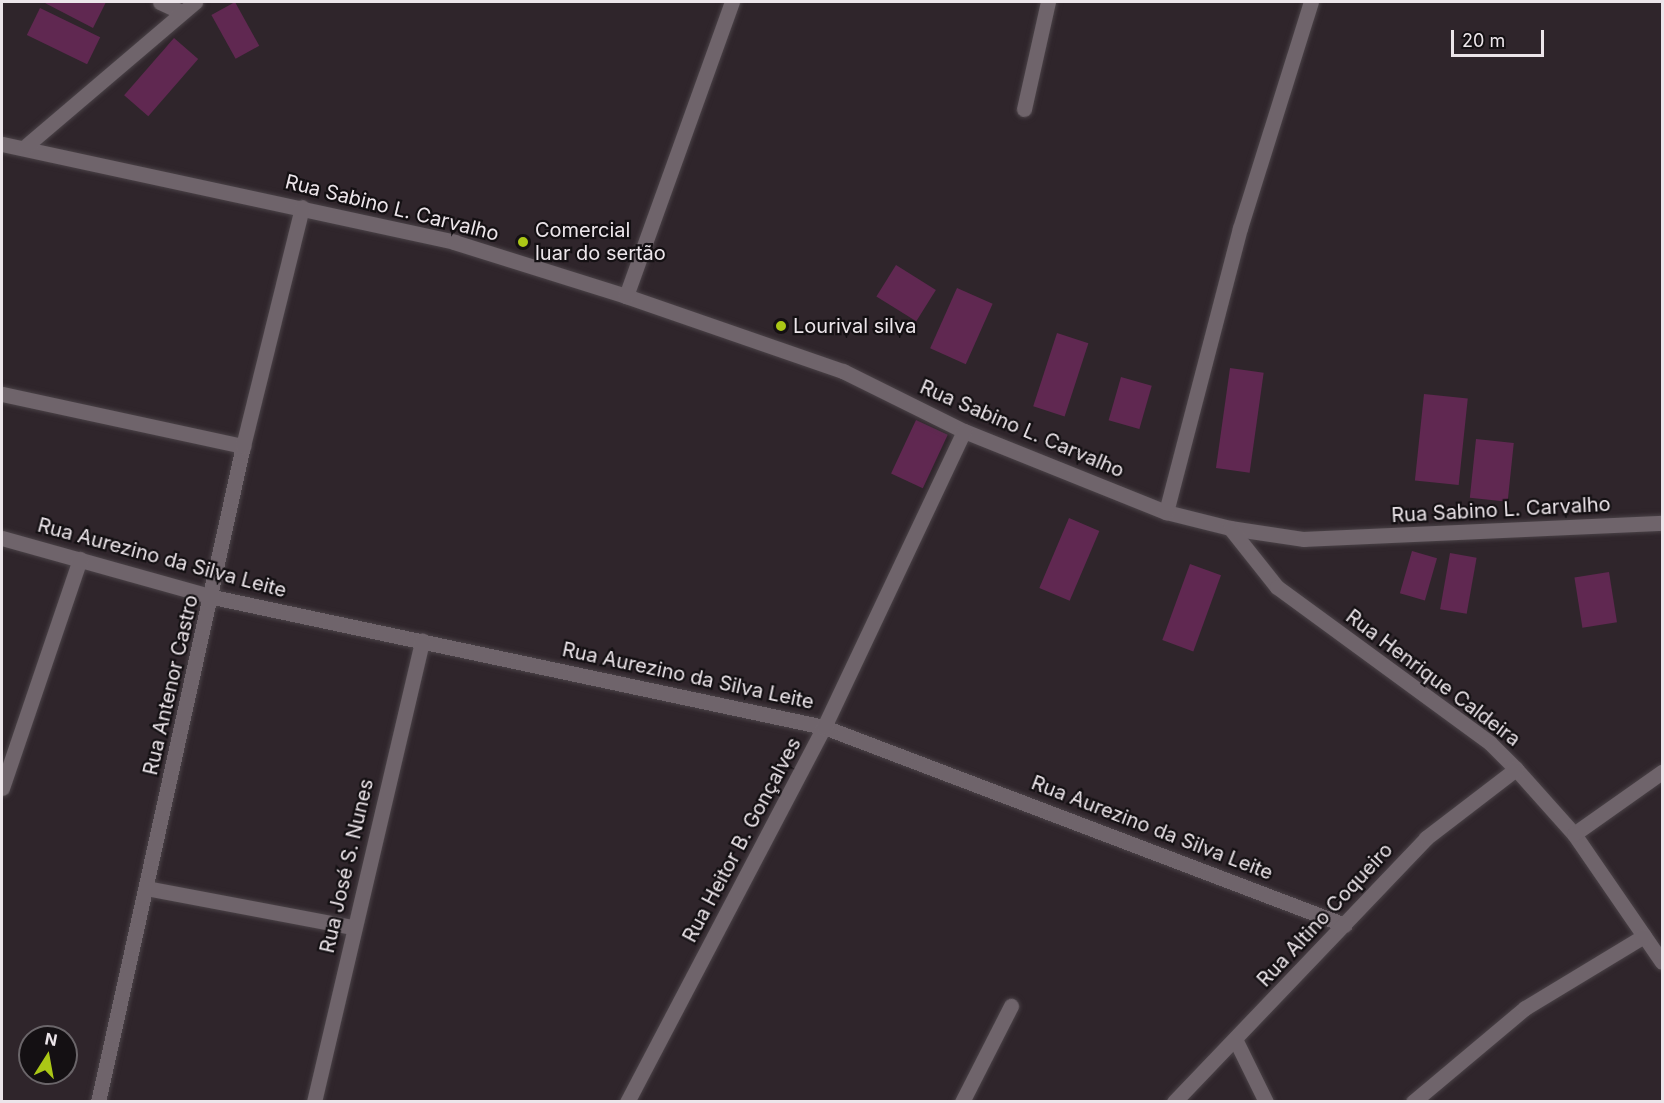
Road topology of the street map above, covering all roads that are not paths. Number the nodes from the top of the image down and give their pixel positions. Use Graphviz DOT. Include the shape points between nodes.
graph roads {
  1 [pos="160,2"];
  2 [pos="195,2"];
  3 [pos="732,2"];
  4 [pos="1048,2"];
  5 [pos="1311,2"];
  6 [pos="181,12"];
  7 [pos="1024,109"];
  8 [pos="2,144"];
  9 [pos="27,145"];
  10 [pos="302,207"];
  11 [pos="626,296"];
  12 [pos="2,394"];
  13 [pos="964,432"];
  14 [pos="243,446"];
  15 [pos="1166,512"];
  16 [pos="1662,523"];
  17 [pos="1230,528"];
  18 [pos="2,538"];
  19 [pos="80,559"];
  20 [pos="213,597"];
  21 [pos="422,640"];
  22 [pos="824,728"];
  23 [pos="1516,769"];
  24 [pos="1662,772"];
  25 [pos="2,788"];
  26 [pos="1574,834"];
  27 [pos="146,888"];
  28 [pos="1345,925"];
  29 [pos="354,927"];
  30 [pos="1644,936"];
  31 [pos="1662,962"];
  32 [pos="1011,1006"];
  33 [pos="1236,1041"];
  34 [pos="98,1101"];
  35 [pos="314,1101"];
  36 [pos="627,1101"];
  37 [pos="962,1101"];
  38 [pos="1174,1101"];
  39 [pos="1266,1101"];
  40 [pos="1413,1101"];
  1 -- 6 [label="street"];
  2 -- 6 [label="street"];
  3 -- 11 [label="street"];
  4 -- 7 [label="street"];
  5 -- 15 [label="street" via="1240,228"];
  6 -- 9 [label="street"];
  8 -- 9 [label="street, Rua Sabino L. Carvalho"];
  9 -- 10 [label="street, Rua Sabino L. Carvalho"];
  10 -- 11 [label="street, Rua Sabino L. Carvalho" via="454,242"];
  10 -- 14 [label="street, Rua Antenor Castro"];
  11 -- 13 [label="street, Rua Sabino L. Carvalho" via="843,371"];
  12 -- 14 [label="street"];
  13 -- 15 [label="street, Rua Sabino L. Carvalho"];
  13 -- 22 [label="street, Rua Heitor B. Gonçalves"];
  14 -- 20 [label="street, Rua Antenor Castro"];
  15 -- 17 [label="street, Rua Sabino L. Carvalho"];
  16 -- 17 [label="street, Rua Sabino L. Carvalho" via="1304,539"];
  17 -- 23 [label="street, Rua Henrique Caldeira" via="1277,587 1490,743"];
  18 -- 19 [label="street, Rua Aurezino da Silva Leite"];
  19 -- 20 [label="street, Rua Aurezino da Silva Leite"];
  19 -- 25 [label="street"];
  20 -- 21 [label="street, Rua Aurezino da Silva Leite"];
  20 -- 27 [label="street, Rua Antenor Castro"];
  21 -- 22 [label="street, Rua Aurezino da Silva Leite"];
  21 -- 29 [label="street, Rua José S. Nunes"];
  22 -- 28 [label="street, Rua Aurezino da Silva Leite"];
  22 -- 36 [label="street, Rua Heitor B. Gonçalves"];
  23 -- 26 [label="street, Rua Henrique Caldeira"];
  23 -- 28 [label="street, Rua Altino Coqueiro" via="1426,838"];
  24 -- 26 [label="street"];
  26 -- 30 [label="street, Rua Henrique Caldeira"];
  27 -- 29 [label="street"];
  27 -- 34 [label="street, Rua Antenor Castro"];
  28 -- 33 [label="street, Rua Altino Coqueiro"];
  29 -- 35 [label="street, Rua José S. Nunes"];
  30 -- 31 [label="street, Rua Henrique Caldeira"];
  30 -- 40 [label="street" via="1525,1008"];
  32 -- 37 [label="street"];
  33 -- 38 [label="street, Rua Altino Coqueiro"];
  33 -- 39 [label="street"];
}
